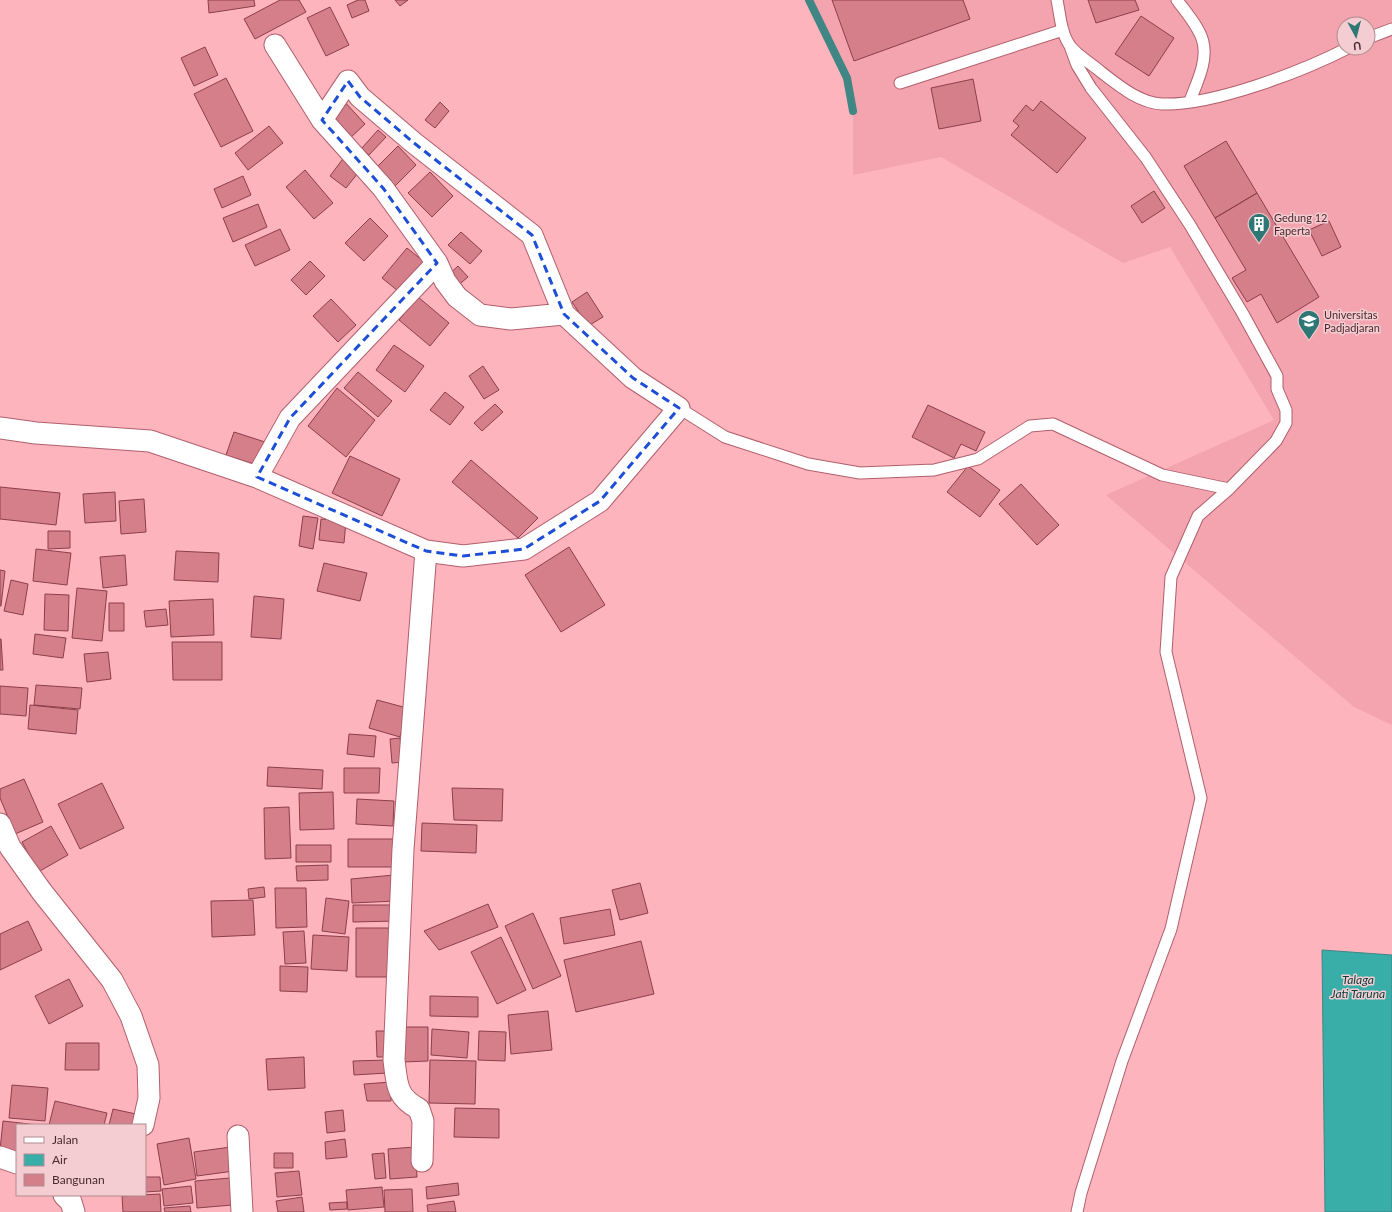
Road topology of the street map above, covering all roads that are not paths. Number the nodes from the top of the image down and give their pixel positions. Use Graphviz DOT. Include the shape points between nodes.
graph roads {
  1 [pos="1057,0"];
  2 [pos="1177,0"];
  3 [pos="1392,29"];
  4 [pos="1063,30"];
  5 [pos="1376,35"];
  6 [pos="275,44"];
  7 [pos="1070,46"];
  8 [pos="1336,54"];
  9 [pos="900,83"];
  10 [pos="1190,102"];
  11 [pos="322,120"];
  12 [pos="437,263"];
  13 [pos="564,314"];
  14 [pos="679,408"];
  15 [pos="0,428"];
  16 [pos="257,477"];
  17 [pos="1229,489"];
  18 [pos="426,551"];
  19 [pos="0,824"];
  20 [pos="143,1124"];
  21 [pos="238,1136"];
  22 [pos="0,1157"];
  23 [pos="422,1161"];
  24 [pos="16,1163"];
  25 [pos="242,1212"];
  26 [pos="1077,1212"];
  1 -- 4 [label="lane"];
  2 -- 10 [label="lane" via="1203,42 1203,66"];
  3 -- 5 [label="lane"];
  4 -- 7 [label="lane"];
  4 -- 9 [label="lane"];
  6 -- 11 [label="street"];
  7 -- 10 [label="lane" via="1125,90 1143,99 1162,104"];
  7 -- 17 [label="lane" via="1077,65 1091,88 1146,158 1190,225 1277,376 1277,389 1286,410 1286,423 1276,441"];
  8 -- 10 [label="lane" via="1281,76 1223,95"];
  11 -- 12 [label="street" via="383,188"];
  11 -- 13 [label="street" via="348,82 360,97 414,143 532,235"];
  12 -- 13 [label="street" via="444,281 457,297 480,315 511,319"];
  12 -- 16 [label="street" via="290,418"];
  13 -- 14 [label="street" via="633,378"];
  14 -- 17 [label="lane" via="725,437 808,464 860,473 934,470 978,459 1030,426 1053,424 1162,475"];
  14 -- 18 [label="street" via="600,502 524,549 462,556"];
  15 -- 16 [label="street" via="150,441"];
  16 -- 18 [label="street"];
  17 -- 26 [label="lane" via="1198,516 1171,578 1166,652 1201,798 1171,929 1122,1061"];
  18 -- 23 [label="street" via="403,849 394,1060 400,1094 409,1104 419,1109 423,1121"];
  19 -- 20 [label="street" via="10,847 112,980 131,1016 148,1065 149,1098"];
  21 -- 25 [label="street"];
  22 -- 24 [label="street"];
}
